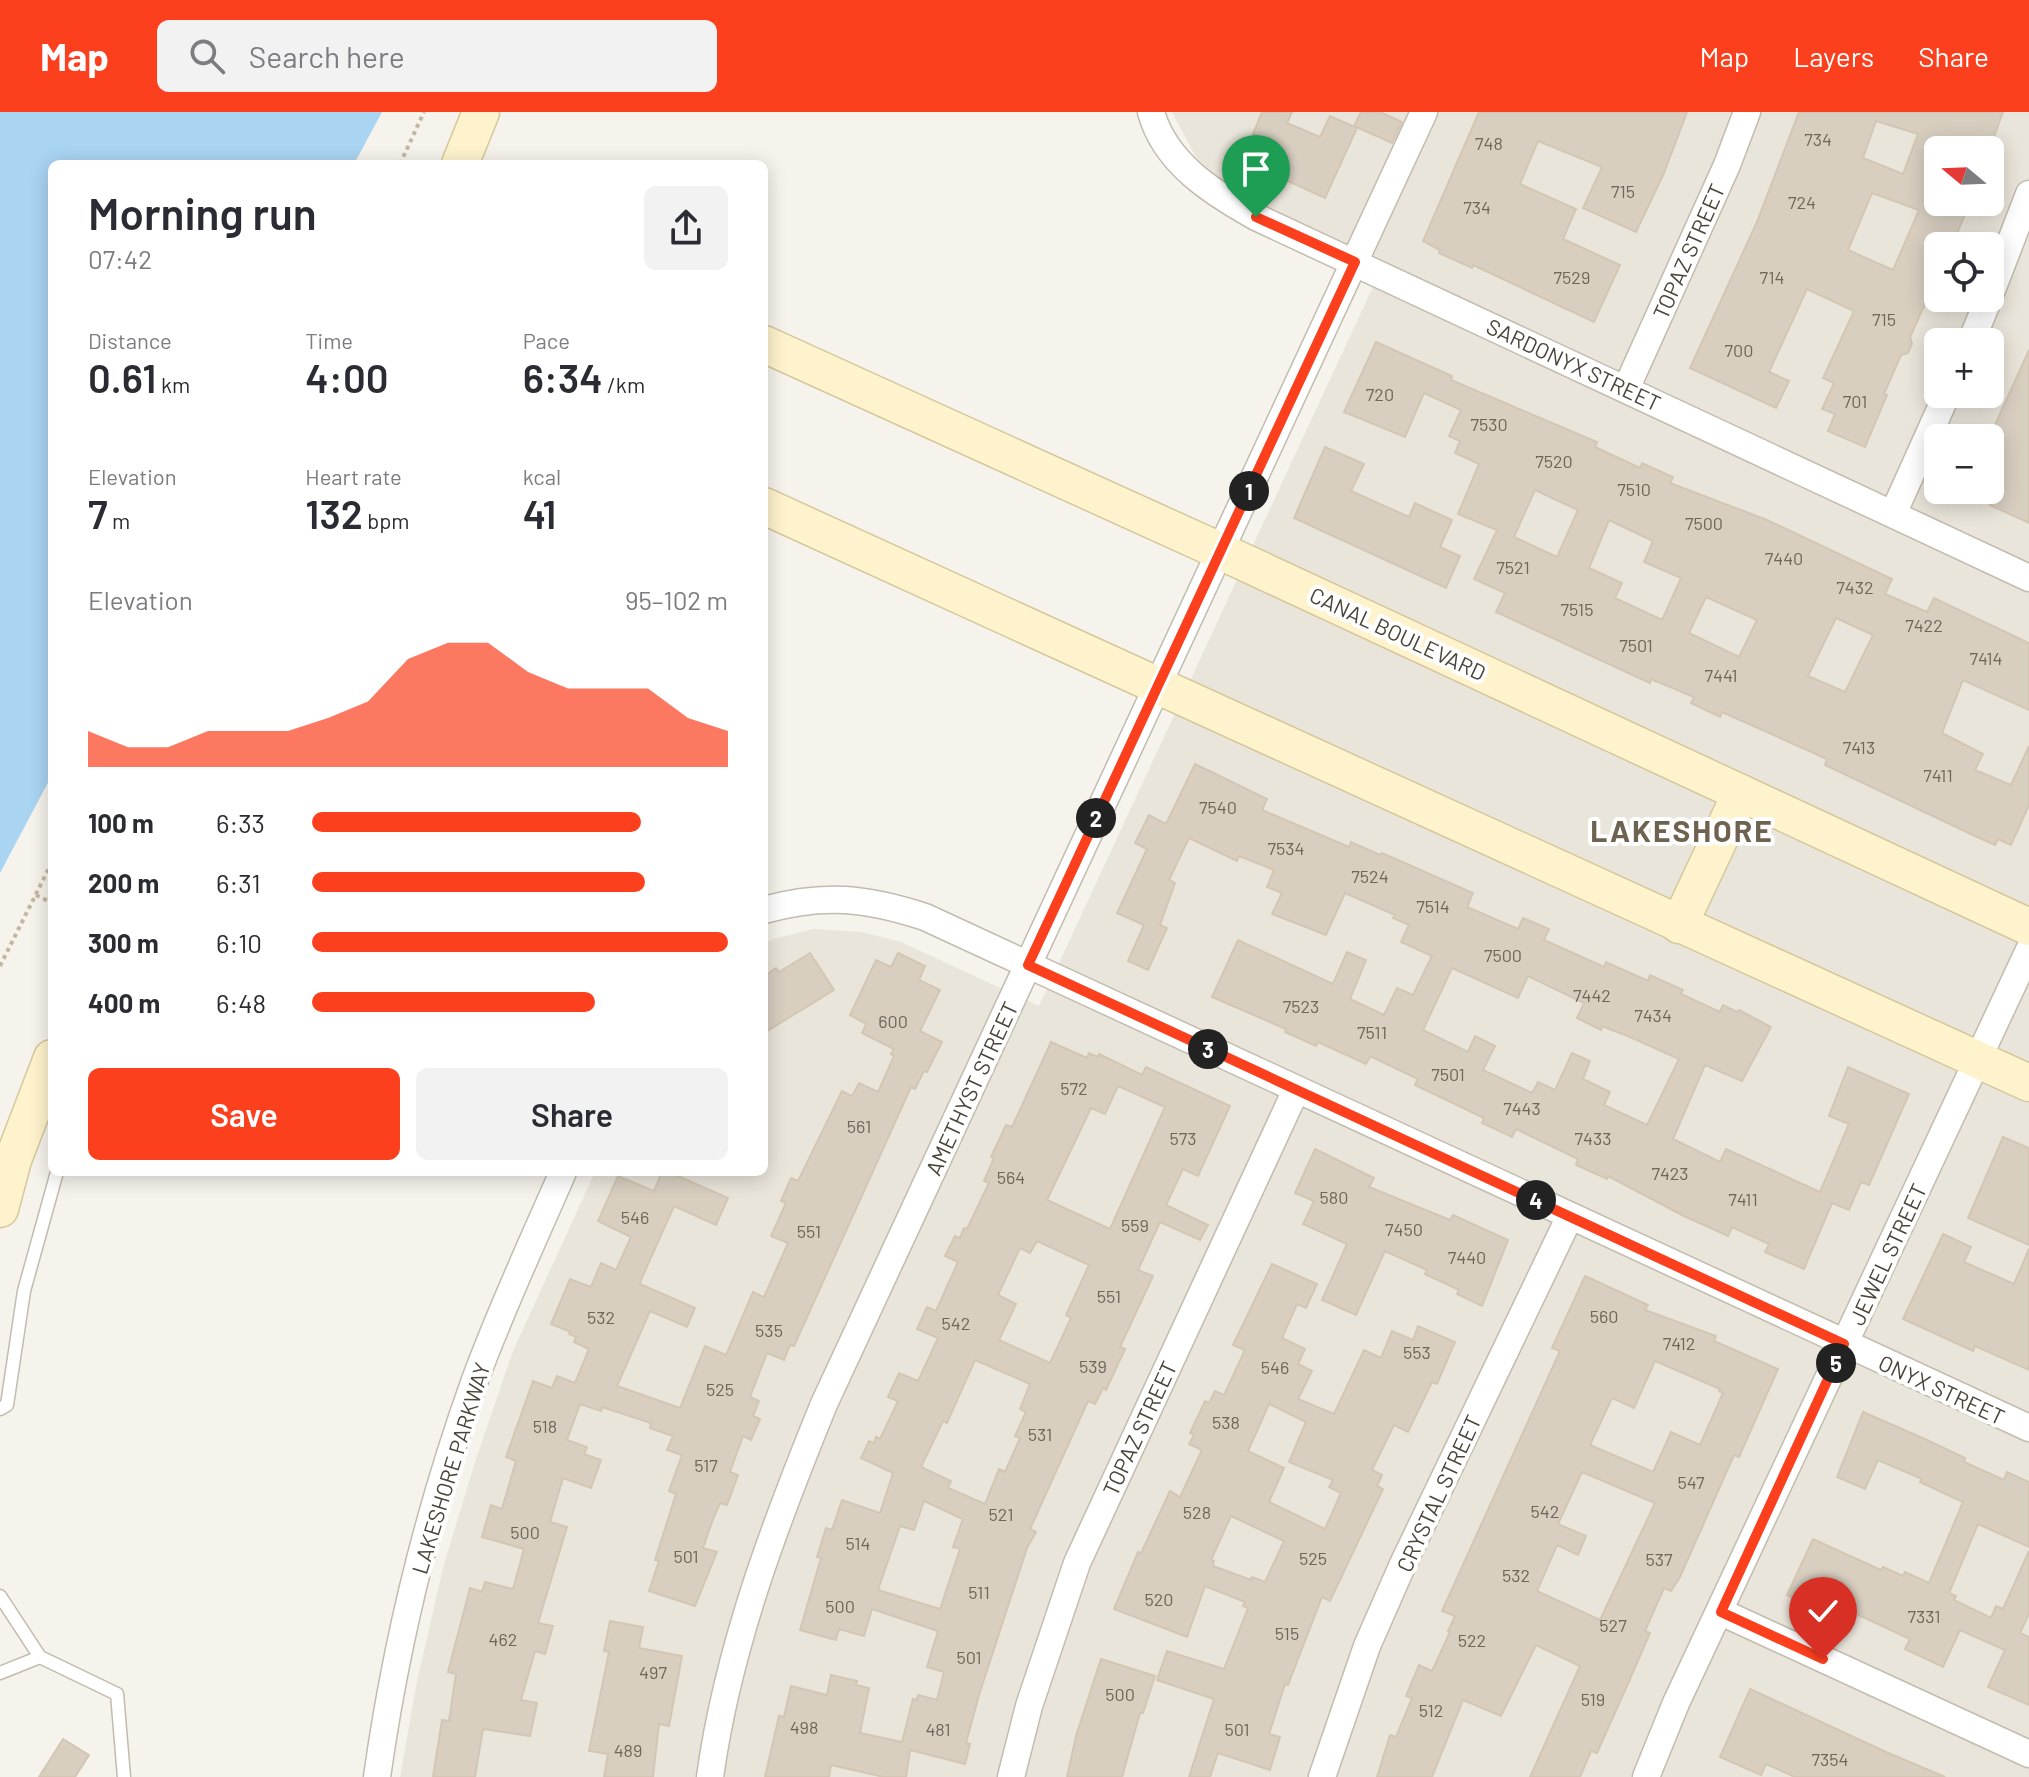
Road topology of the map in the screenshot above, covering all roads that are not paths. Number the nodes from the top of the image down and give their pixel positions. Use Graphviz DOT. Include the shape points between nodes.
graph roads {
  1 [pos="481,112"];
  2 [pos="1151,112"];
  3 [pos="1424,112"];
  4 [pos="1747,112"];
  5 [pos="462,160"];
  6 [pos="2029,194"];
  7 [pos="2004,258"];
  8 [pos="1355,262"];
  9 [pos="768,346"];
  10 [pos="1626,389"];
  11 [pos="1941,408"];
  12 [pos="768,508"];
  13 [pos="1893,514"];
  14 [pos="1220,551"];
  15 [pos="2029,578"];
  16 [pos="1157,686"];
  17 [pos="1741,793"];
  18 [pos="768,909"];
  19 [pos="1679,925"];
  20 [pos="2029,927"];
  21 [pos="2029,950"];
  22 [pos="1028,965"];
  23 [pos="1978,1059"];
  24 [pos="48,1068"];
  25 [pos="2029,1083"];
  26 [pos="1296,1090"];
  27 [pos="56,1176"];
  28 [pos="561,1176"];
  29 [pos="0,1209"];
  30 [pos="1570,1216"];
  31 [pos="1844,1344"];
  32 [pos="0,1409"];
  33 [pos="2029,1428"];
  34 [pos="0,1596"];
  35 [pos="1721,1612"];
  36 [pos="40,1657"];
  37 [pos="0,1673"];
  38 [pos="2029,1754"];
  39 [pos="124,1777"];
  40 [pos="377,1777"];
  41 [pos="710,1777"];
  42 [pos="1011,1777"];
  43 [pos="1322,1777"];
  44 [pos="1646,1777"];
  1 -- 5 [label="street"];
  2 -- 8 [label="street, SARDONYX STREET" via="1175,157 1221,198"];
  3 -- 8 [label="street, AMETHYST STREET"];
  4 -- 10 [label="street, TOPAZ STREET"];
  6 -- 7 [label="street"];
  8 -- 10 [label="street, SARDONYX STREET"];
  8 -- 14 [label="street, AMETHYST STREET"];
  9 -- 14 [label="street, CANAL BOULEVARD"];
  10 -- 13 [label="street, SARDONYX STREET"];
  11 -- 13 [label="street"];
  12 -- 16 [label="street"];
  13 -- 15 [label="street, SARDONYX STREET"];
  14 -- 16 [label="street, AMETHYST STREET"];
  14 -- 17 [label="street, CANAL BOULEVARD"];
  16 -- 19 [label="street"];
  16 -- 22 [label="street, AMETHYST STREET"];
  17 -- 19 [label="street"];
  17 -- 20 [label="street, CANAL BOULEVARD"];
  18 -- 22 [label="street" via="833,899 884,904 925,917"];
  19 -- 23 [label="street"];
  21 -- 23 [label="street, JEWEL STREET"];
  22 -- 26 [label="street, ONYX STREET"];
  22 -- 41 [label="street, AMETHYST STREET" via="824,1404 783,1504 726,1690"];
  23 -- 25 [label="street"];
  23 -- 31 [label="street, JEWEL STREET"];
  24 -- 29 [label="street"];
  26 -- 30 [label="street, ONYX STREET"];
  26 -- 42 [label="street, TOPAZ STREET" via="1077,1563"];
  27 -- 32 [label="lane" via="24,1291 7,1405"];
  28 -- 40 [label="street, LAKESHORE PARKWAY" via="503,1310 451,1453 406,1615"];
  30 -- 31 [label="street, ONYX STREET"];
  30 -- 43 [label="street, CRYSTAL STREET" via="1403,1564 1367,1646"];
  31 -- 33 [label="street, ONYX STREET"];
  31 -- 35 [label="street, JEWEL STREET"];
  34 -- 36 [label="lane"];
  35 -- 38 [label="street"];
  35 -- 44 [label="street, JEWEL STREET"];
  36 -- 37 [label="lane"];
  36 -- 39 [label="lane" via="117,1694"];
}
